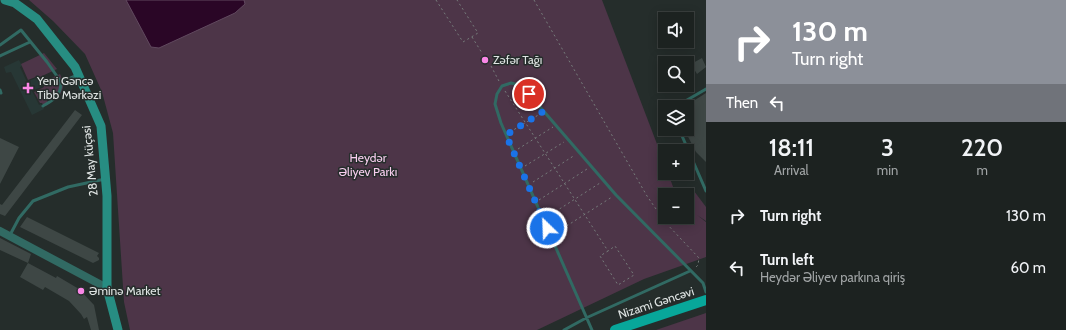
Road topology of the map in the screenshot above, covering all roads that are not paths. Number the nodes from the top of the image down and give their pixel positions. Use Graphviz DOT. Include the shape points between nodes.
graph roads {
  1 [pos="5,0"];
  2 [pos="30,42"];
  3 [pos="0,45"];
  4 [pos="0,56"];
  5 [pos="78,74"];
  6 [pos="61,82"];
  7 [pos="706,88"];
  8 [pos="686,100"];
  9 [pos="43,106"];
  10 [pos="683,136"];
  11 [pos="106,179"];
  12 [pos="706,191"];
  13 [pos="0,231"];
  14 [pos="9,236"];
  15 [pos="690,271"];
  16 [pos="704,283"];
  17 [pos="107,288"];
  18 [pos="706,292"];
  19 [pos="706,300"];
  20 [pos="586,318"];
  21 [pos="118,330"];
  22 [pos="564,330"];
  23 [pos="592,330"];
  24 [pos="615,330"];
  1 -- 5 [label="main road, 28 May küçəsi" via="15,3 37,19"];
  2 -- 3 [label="lane" via="21,30"];
  2 -- 4 [label="lane"];
  2 -- 6 [label="lane"];
  5 -- 6 [label="lane"];
  5 -- 11 [label="main road, 28 May küçəsi" via="101,126"];
  6 -- 9 [label="lane" via="56,98"];
  7 -- 8 [label="lane"];
  10 -- 12 [label="lane"];
  11 -- 14 [label="lane" via="68,187 33,201"];
  11 -- 17 [label="main road, 28 May küçəsi"];
  13 -- 14 [label="street"];
  14 -- 17 [label="street"];
  15 -- 16 [label="lane"];
  15 -- 20 [label="lane"];
  15 -- 20 [label="lane" via="616,195 522,86 502,86 495,104 506,135"];
  16 -- 18 [label="lane"];
  17 -- 21 [label="main road, 28 May küçəsi"];
  19 -- 24 [label="main road, Nizami Gəncəvi"];
  20 -- 22 [label="lane"];
  20 -- 23 [label="lane"];
}
